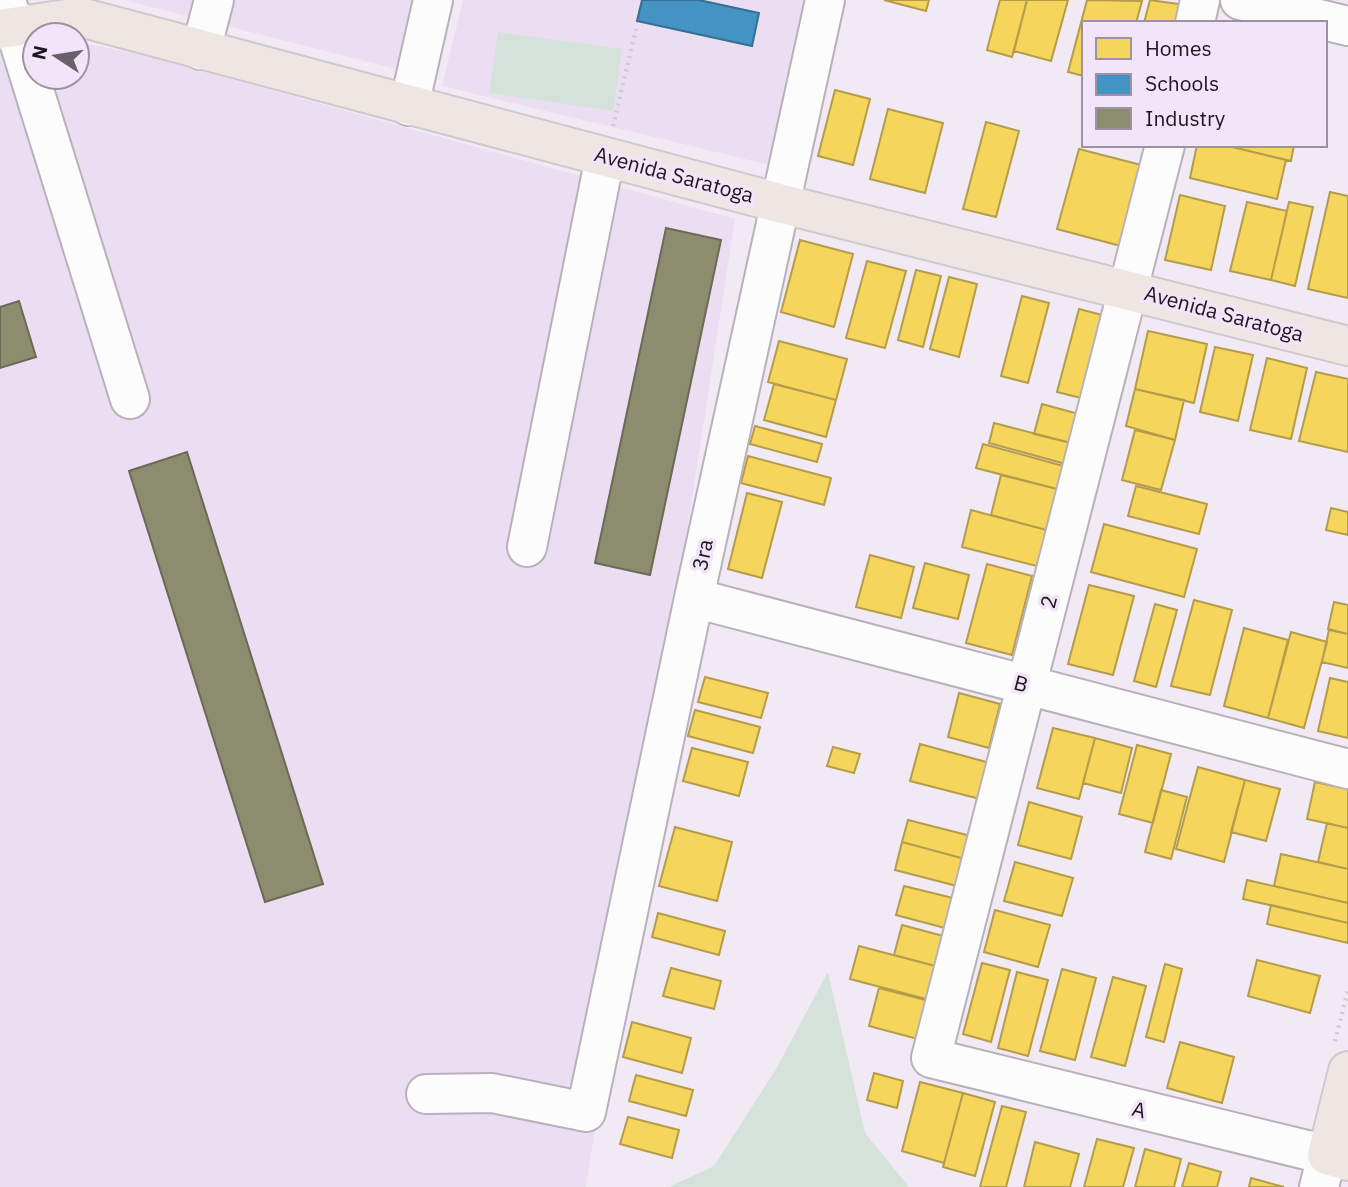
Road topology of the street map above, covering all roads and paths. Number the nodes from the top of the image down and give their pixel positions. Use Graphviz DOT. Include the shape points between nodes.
graph roads {
  1 [pos="214,0"];
  2 [pos="433,0"];
  3 [pos="825,0"];
  4 [pos="1200,0"];
  5 [pos="1240,0"];
  6 [pos="7,18"];
  7 [pos="1195,21"];
  8 [pos="1348,26"];
  9 [pos="635,29"];
  10 [pos="201,50"];
  11 [pos="409,106"];
  12 [pos="608,145"];
  13 [pos="1165,147"];
  14 [pos="779,203"];
  15 [pos="1130,289"];
  16 [pos="1348,346"];
  17 [pos="130,399"];
  18 [pos="527,547"];
  19 [pos="694,598"];
  20 [pos="1027,686"];
  21 [pos="1348,769"];
  22 [pos="931,1058"];
  23 [pos="1348,1071"];
  24 [pos="426,1094"];
  25 [pos="1331,1168"];
  1 -- 10 [label="street"];
  2 -- 11 [label="street"];
  3 -- 14 [label="street, 3ra"];
  4 -- 7 [label="street"];
  5 -- 8 [label="street"];
  6 -- 10 [label="main road, Avenida Saratoga" via="80,17"];
  6 -- 17 [label="street"];
  9 -- 12 [label="path"];
  10 -- 11 [label="main road, Avenida Saratoga"];
  11 -- 12 [label="main road, Avenida Saratoga"];
  12 -- 14 [label="main road, Avenida Saratoga"];
  12 -- 18 [label="street"];
  13 -- 15 [label="street, 2"];
  14 -- 15 [label="main road, Avenida Saratoga"];
  14 -- 19 [label="street, 3ra"];
  15 -- 16 [label="main road, Avenida Saratoga"];
  15 -- 20 [label="street, 2"];
  19 -- 20 [label="street, B"];
  19 -- 24 [label="street, 3ra" via="586,1112 492,1093"];
  20 -- 21 [label="street, B"];
  20 -- 22 [label="street, 2"];
  22 -- 25 [label="street, A"];
  23 -- 25 [label="main road"];
}
